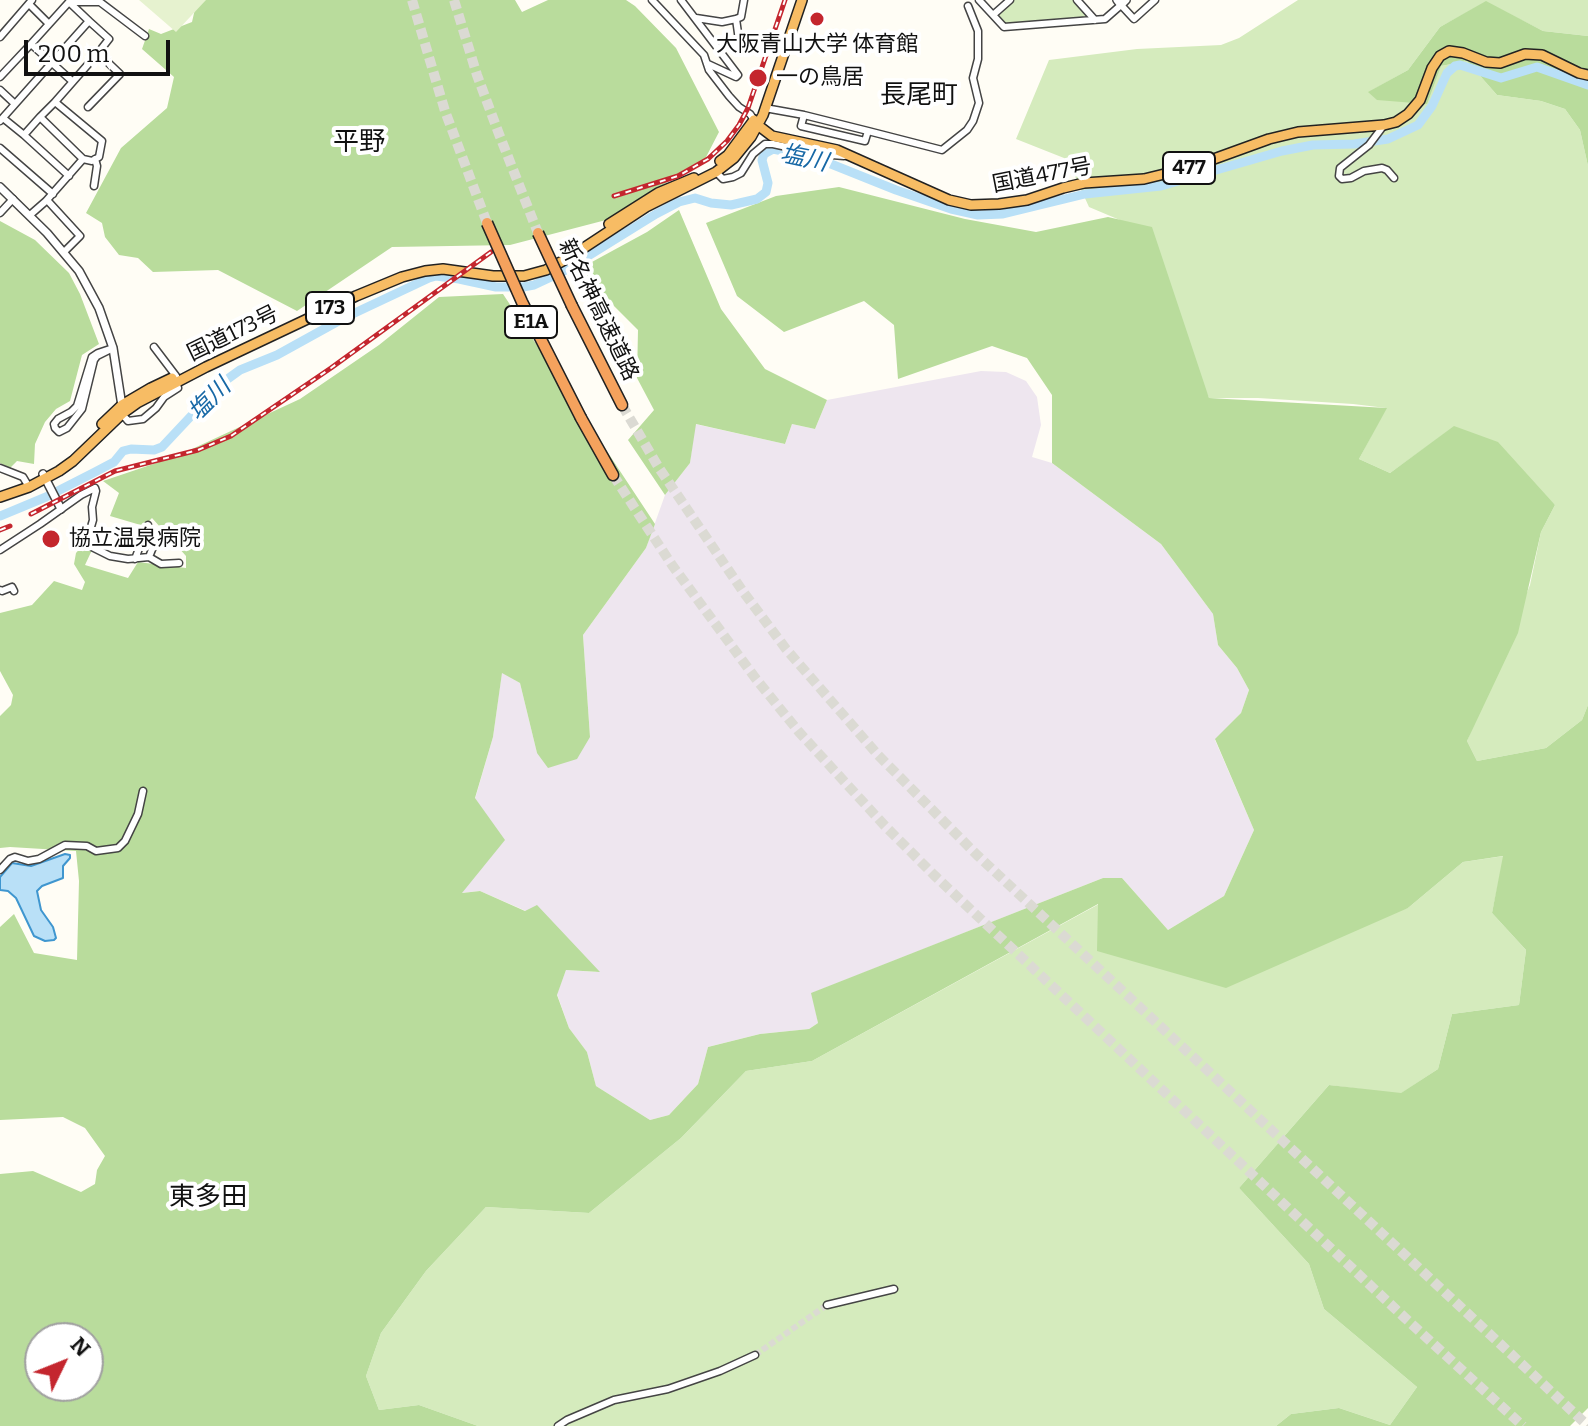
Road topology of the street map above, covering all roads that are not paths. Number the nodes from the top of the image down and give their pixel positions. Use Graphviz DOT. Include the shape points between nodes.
graph roads {
  1 [pos="652,0"];
  2 [pos="681,0"];
  3 [pos="744,0"];
  4 [pos="796,0"];
  5 [pos="802,0"];
  6 [pos="979,0"];
  7 [pos="1010,0"];
  8 [pos="1077,0"];
  9 [pos="1155,0"];
  10 [pos="31,2"];
  11 [pos="69,2"];
  12 [pos="1121,2"];
  13 [pos="968,6"];
  14 [pos="993,15"];
  15 [pos="696,18"];
  16 [pos="736,19"];
  17 [pos="1095,20"];
  18 [pos="89,21"];
  19 [pos="49,24"];
  20 [pos="1,33"];
  21 [pos="145,36"];
  22 [pos="739,40"];
  23 [pos="31,44"];
  24 [pos="98,53"];
  25 [pos="51,62"];
  26 [pos="708,64"];
  27 [pos="1588,75"];
  28 [pos="0,77"];
  29 [pos="72,81"];
  30 [pos="0,90"];
  31 [pos="55,102"];
  32 [pos="15,104"];
  33 [pos="88,107"];
  34 [pos="765,108"];
  35 [pos="804,115"];
  36 [pos="40,117"];
  37 [pos="1,119"];
  38 [pos="755,123"];
  39 [pos="1384,125"];
  40 [pos="801,126"];
  41 [pos="868,131"];
  42 [pos="24,135"];
  43 [pos="797,142"];
  44 [pos="0,148"];
  45 [pos="852,156"];
  46 [pos="83,159"];
  47 [pos="95,159"];
  48 [pos="716,172"];
  49 [pos="69,176"];
  50 [pos="1394,178"];
  51 [pos="94,186"];
  52 [pos="0,187"];
  53 [pos="50,197"];
  54 [pos="13,199"];
  55 [pos="0,213"];
  56 [pos="30,215"];
  57 [pos="487,223"];
  58 [pos="538,233"];
  59 [pos="64,252"];
  60 [pos="154,347"];
  61 [pos="113,348"];
  62 [pos="176,379"];
  63 [pos="622,405"];
  64 [pos="122,411"];
  65 [pos="0,468"];
  66 [pos="613,475"];
  67 [pos="46,481"];
  68 [pos="28,484"];
  69 [pos="0,495"];
  70 [pos="61,509"];
  71 [pos="148,525"];
  72 [pos="166,546"];
  73 [pos="0,550"];
  74 [pos="149,557"];
  75 [pos="135,559"];
  76 [pos="179,563"];
  77 [pos="0,590"];
  78 [pos="14,591"];
  79 [pos="143,791"];
  80 [pos="0,870"];
  81 [pos="894,1289"];
  82 [pos="827,1305"];
  83 [pos="755,1355"];
  84 [pos="558,1426"];
  1 -- 26 [label="street"];
  2 -- 15 [label="street"];
  3 -- 16 [label="street"];
  4 -- 38 [label="highway, 国道173号 / 173"];
  5 -- 34 [label="highway, 国道173号 / 173"];
  6 -- 14 [label="street"];
  7 -- 14 [label="street"];
  8 -- 17 [label="street"];
  9 -- 12 [label="street" via="1134,19"];
  10 -- 19 [label="street"];
  10 -- 20 [label="street"];
  11 -- 18 [label="street"];
  11 -- 19 [label="street"];
  11 -- 21 [label="street" via="100,2"];
  12 -- 17 [label="street" via="1105,19"];
  13 -- 41 [label="street" via="978,31 973,78 979,103 967,130 942,150"];
  14 -- 17 [label="street" via="1004,27"];
  15 -- 16 [label="street"];
  15 -- 26 [label="street" via="738,75"];
  16 -- 22 [label="street"];
  18 -- 24 [label="street" via="109,39"];
  18 -- 25 [label="street"];
  19 -- 23 [label="street"];
  23 -- 25 [label="street"];
  23 -- 28 [label="street"];
  24 -- 29 [label="street"];
  24 -- 33 [label="street" via="120,74"];
  25 -- 29 [label="street"];
  25 -- 32 [label="street"];
  26 -- 38 [label="street"];
  27 -- 39 [label="highway, 国道477号 / 477" via="1542,55 1525,54 1500,63 1449,51 1432,68 1420,100 1408,114"];
  29 -- 31 [label="street"];
  30 -- 32 [label="street"];
  31 -- 36 [label="street"];
  31 -- 47 [label="street" via="102,141"];
  32 -- 37 [label="street"];
  34 -- 35 [label="street"];
  34 -- 38 [label="highway, 国道173号 / 173"];
  35 -- 40 [label="street"];
  35 -- 41 [label="street"];
  36 -- 42 [label="street"];
  36 -- 46 [label="street"];
  37 -- 42 [label="street"];
  38 -- 43 [label="highway, 国道477号 / 477" via="772,136"];
  38 -- 48 [label="highway, 国道173号 / 173" via="751,137"];
  38 -- 62 [label="highway, 国道173号 / 173" via="711,169 658,193 538,267 494,272 451,264 419,266 388,276"];
  39 -- 45 [label="highway, 国道477号 / 477" via="1298,132 1144,179 1084,183 999,204 949,200"];
  39 -- 50 [label="street" via="1340,168 1339,176 1351,178 1382,168"];
  40 -- 41 [label="street" via="865,141"];
  40 -- 43 [label="street"];
  42 -- 49 [label="street"];
  43 -- 45 [label="highway, 国道477号 / 477"];
  44 -- 53 [label="street"];
  45 -- 48 [label="street" via="765,144 741,173 723,179"];
  46 -- 47 [label="street"];
  46 -- 49 [label="street"];
  47 -- 51 [label="street"];
  48 -- 62 [label="highway, 国道173号 / 173" via="646,207 546,270 493,276 443,269 402,277"];
  49 -- 53 [label="street"];
  52 -- 54 [label="street"];
  53 -- 56 [label="street"];
  53 -- 59 [label="street" via="80,236"];
  54 -- 55 [label="street"];
  54 -- 56 [label="street"];
  56 -- 59 [label="street"];
  57 -- 66 [label="highway, E1A, bridge" via="542,344"];
  58 -- 63 [label="highway, 新名神高速道路 / E1A, bridge"];
  59 -- 61 [label="street" via="99,308"];
  60 -- 62 [label="street"];
  61 -- 61 [label="street" via="94,360 82,409 59,432 54,424 77,406 92,357"];
  61 -- 64 [label="street"];
  62 -- 64 [label="highway, 国道173号 / 173" via="151,388"];
  62 -- 64 [label="street" via="178,388 143,419 128,421"];
  64 -- 67 [label="highway, 国道173号 / 173"];
  65 -- 68 [label="street"];
  67 -- 68 [label="highway, 国道173号 / 173"];
  67 -- 70 [label="street"];
  68 -- 69 [label="highway, 国道173号 / 173"];
  70 -- 73 [label="street"];
  70 -- 75 [label="street" via="95,488 86,544 110,556"];
  71 -- 75 [label="street"];
  72 -- 74 [label="street" via="156,540"];
  74 -- 75 [label="street"];
  74 -- 76 [label="street" via="161,564"];
  77 -- 78 [label="street"];
  79 -- 80 [label="street" via="134,822 118,848 96,851 65,845 39,859 15,857"];
  81 -- 82 [label="street"];
  83 -- 84 [label="street" via="668,1389 614,1400"];
}
